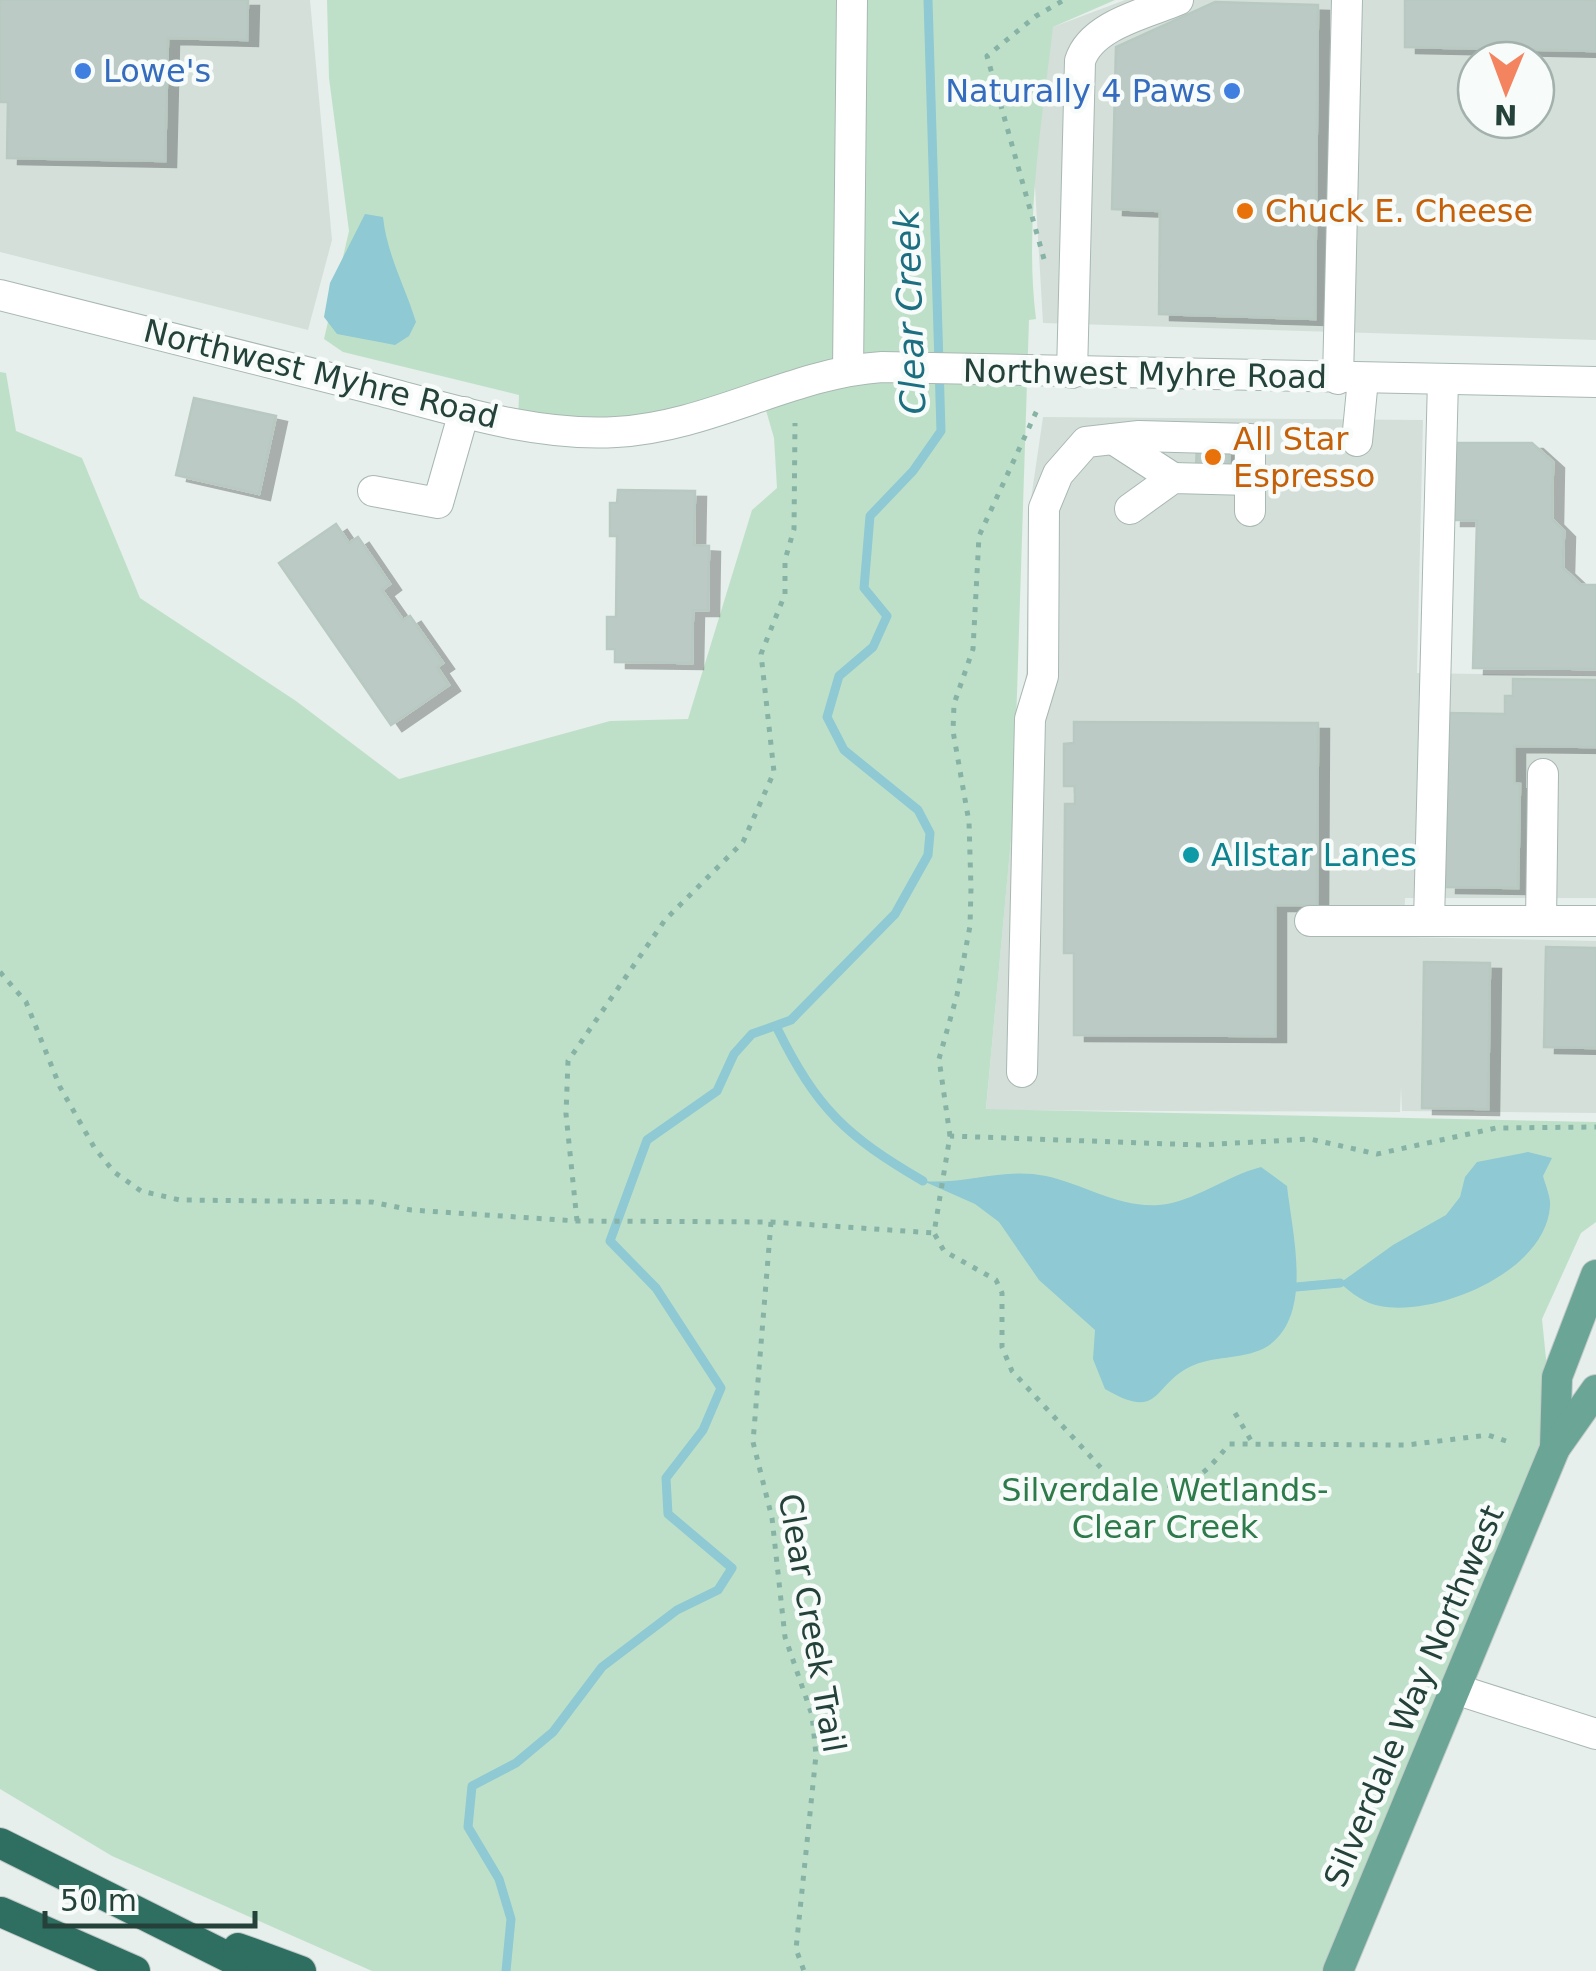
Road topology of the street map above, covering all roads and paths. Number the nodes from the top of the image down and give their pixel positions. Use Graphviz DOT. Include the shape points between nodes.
graph roads {
  1 [pos="852,0"];
  2 [pos="1064,0"];
  3 [pos="1178,0"];
  4 [pos="1348,0"];
  5 [pos="1046,266"];
  6 [pos="0,295"];
  7 [pos="848,371"];
  8 [pos="1072,373"];
  9 [pos="1350,379"];
  10 [pos="1443,380"];
  11 [pos="1596,382"];
  12 [pos="1038,408"];
  13 [pos="464,412"];
  14 [pos="795,422"];
  15 [pos="1113,439"];
  16 [pos="1357,441"];
  17 [pos="1173,478"];
  18 [pos="1250,480"];
  19 [pos="373,490"];
  20 [pos="1130,509"];
  21 [pos="1250,512"];
  22 [pos="1543,774"];
  23 [pos="1430,920"];
  24 [pos="1310,921"];
  25 [pos="1541,921"];
  26 [pos="1596,921"];
  27 [pos="0,972"];
  28 [pos="1022,1072"];
  29 [pos="1596,1127"];
  30 [pos="950,1136"];
  31 [pos="577,1220"];
  32 [pos="771,1222"];
  33 [pos="934,1233"];
  34 [pos="1596,1275"];
  35 [pos="1596,1390"];
  36 [pos="1234,1413"];
  37 [pos="1506,1441"];
  38 [pos="1252,1444"];
  39 [pos="1556,1448"];
  40 [pos="1455,1689"];
  41 [pos="1596,1734"];
  42 [pos="0,1843"];
  43 [pos="125,1906"];
  44 [pos="0,1912"];
  45 [pos="104,1971"];
  46 [pos="136,1971"];
  47 [pos="256,1971"];
  48 [pos="300,1971"];
  49 [pos="804,1971"];
  50 [pos="1338,1971"];
  1 -- 7 [label="street"];
  2 -- 5 [label="path" via="987,56"];
  3 -- 8 [label="street" via="1092,39 1080,60"];
  4 -- 9 [label="street"];
  6 -- 13 [label="street, Northwest Myhre Road"];
  7 -- 8 [label="street, Northwest Myhre Road"];
  7 -- 13 [label="street, Northwest Myhre Road" via="664,427 615,432 535,426"];
  8 -- 9 [label="street, Northwest Myhre Road"];
  9 -- 10 [label="street, Northwest Myhre Road"];
  9 -- 16 [label="street"];
  10 -- 11 [label="street, Northwest Myhre Road"];
  10 -- 23 [label="street"];
  12 -- 30 [label="path" via="979,536 973,649 954,704 971,888 970,926 939,1059"];
  13 -- 19 [label="street" via="438,503"];
  14 -- 31 [label="path" via="794,528 785,594 761,654 774,772 743,842 665,920 568,1061"];
  15 -- 17 [label="street"];
  15 -- 18 [label="street" via="1250,439"];
  15 -- 28 [label="street" via="1086,442 1058,474 1044,508 1044,676 1030,719"];
  17 -- 18 [label="street"];
  17 -- 20 [label="street"];
  18 -- 21 [label="street"];
  22 -- 25 [label="street"];
  23 -- 24 [label="street"];
  23 -- 25 [label="street"];
  25 -- 26 [label="street"];
  27 -- 31 [label="path" via="26,1002 60,1087 94,1147 141,1191 180,1200 372,1202"];
  29 -- 30 [label="path" via="1496,1128 1377,1154 1310,1139 1200,1146"];
  30 -- 33 [label="path"];
  31 -- 32 [label="path"];
  32 -- 33 [label="path"];
  32 -- 49 [label="path, Clear Creek Trail" via="753,1442 772,1518 785,1637 812,1716 815,1796 796,1949"];
  33 -- 38 [label="path" via="944,1251 996,1280 1002,1346 1012,1372 1114,1482 1188,1485 1229,1444"];
  34 -- 39 [label="main road, Silverdale Way Northwest" via="1557,1377"];
  35 -- 39 [label="main road, Silverdale Way Northwest"];
  36 -- 38 [label="path"];
  37 -- 38 [label="path" via="1488,1435 1407,1445"];
  39 -- 40 [label="main road, Silverdale Way Northwest"];
  40 -- 41 [label="street"];
  40 -- 50 [label="main road, Silverdale Way Northwest"];
  42 -- 43 [label="highway"];
  43 -- 47 [label="highway"];
  43 -- 48 [label="highway"];
  44 -- 45 [label="highway"];
  44 -- 46 [label="highway"];
}
